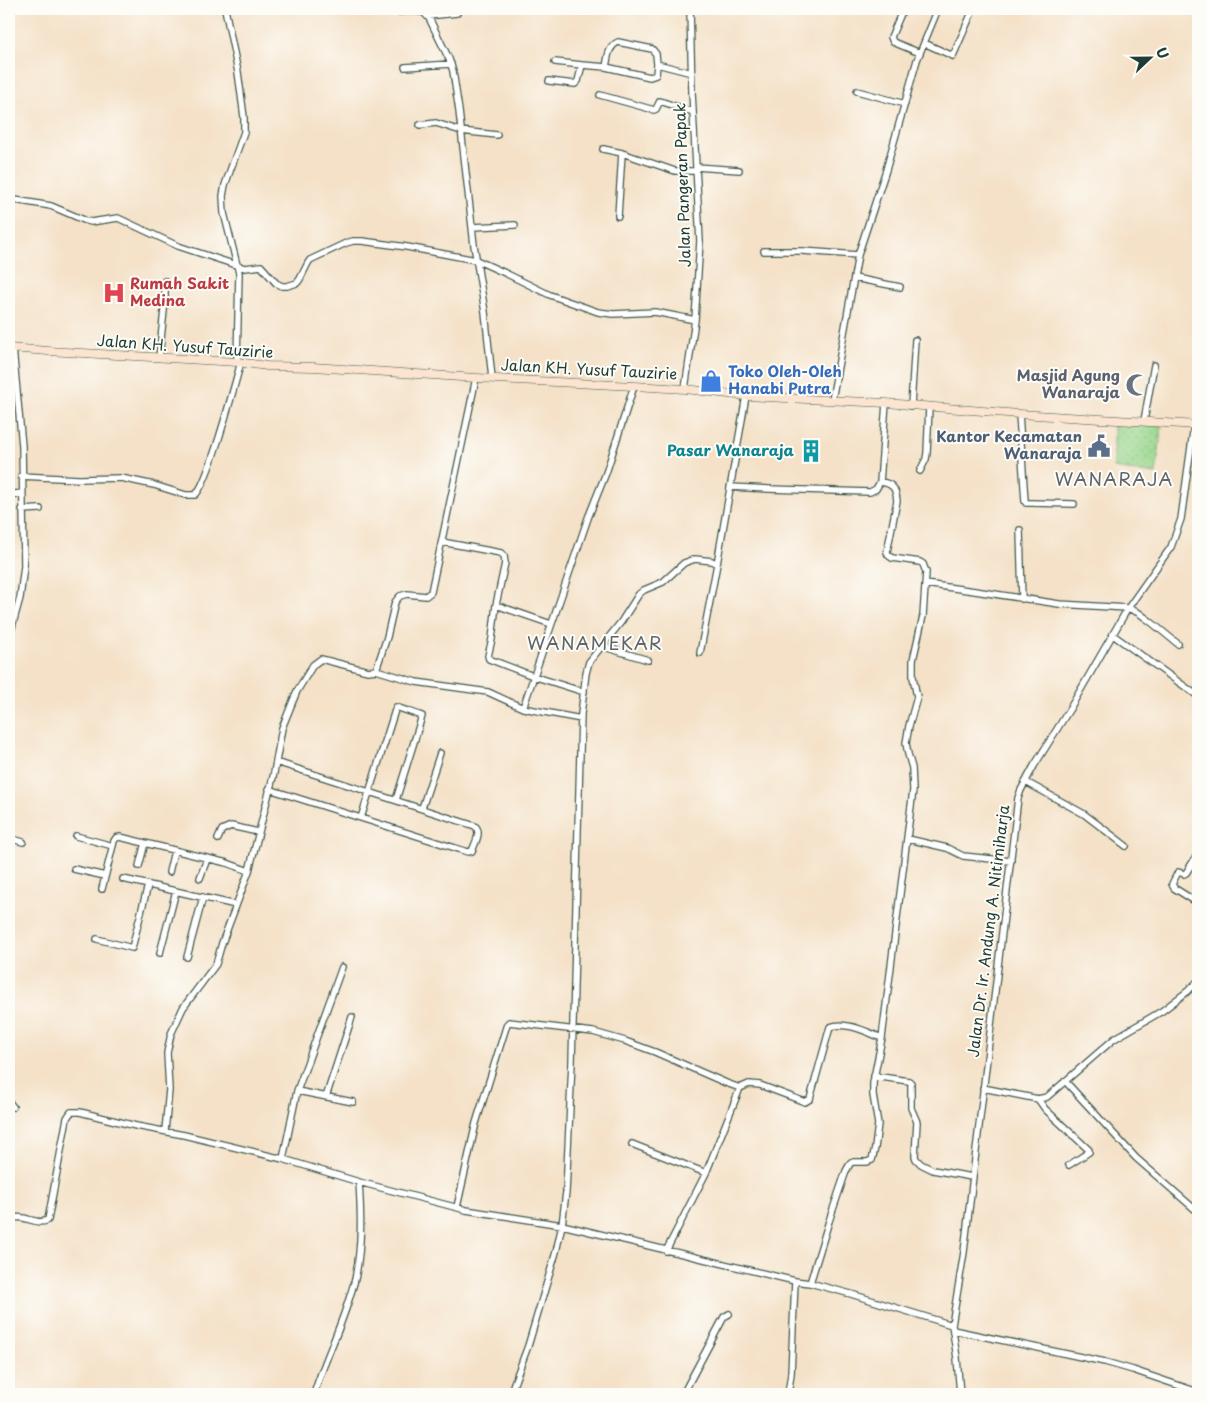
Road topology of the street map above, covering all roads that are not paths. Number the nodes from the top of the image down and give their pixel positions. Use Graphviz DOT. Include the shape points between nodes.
graph roads {
  1 [pos="225,9"];
  2 [pos="365,9"];
  3 [pos="690,9"];
  4 [pos="903,9"];
  5 [pos="938,9"];
  6 [pos="972,9"];
  7 [pos="424,12"];
  8 [pos="457,13"];
  9 [pos="924,43"];
  10 [pos="920,53"];
  11 [pos="555,62"];
  12 [pos="451,64"];
  13 [pos="658,64"];
  14 [pos="582,66"];
  15 [pos="405,67"];
  16 [pos="606,67"];
  17 [pos="692,73"];
  18 [pos="549,81"];
  19 [pos="856,90"];
  20 [pos="600,95"];
  21 [pos="905,104"];
  22 [pos="693,112"];
  23 [pos="420,125"];
  24 [pos="461,131"];
  25 [pos="497,134"];
  26 [pos="604,149"];
  27 [pos="622,153"];
  28 [pos="696,169"];
  29 [pos="739,170"];
  30 [pos="9,198"];
  31 [pos="618,216"];
  32 [pos="515,225"];
  33 [pos="472,227"];
  34 [pos="764,251"];
  35 [pos="858,255"];
  36 [pos="476,260"];
  37 [pos="238,266"];
  38 [pos="854,278"];
  39 [pos="165,281"];
  40 [pos="900,287"];
  41 [pos="695,320"];
  42 [pos="915,340"];
  43 [pos="11,348"];
  44 [pos="159,358"];
  45 [pos="239,362"];
  46 [pos="1154,364"];
  47 [pos="476,378"];
  48 [pos="492,378"];
  49 [pos="634,386"];
  50 [pos="685,389"];
  51 [pos="746,396"];
  52 [pos="832,400"];
  53 [pos="886,403"];
  54 [pos="911,406"];
  55 [pos="928,407"];
  56 [pos="1019,414"];
  57 [pos="1144,421"];
  58 [pos="1196,425"];
  59 [pos="920,471"];
  60 [pos="22,476"];
  61 [pos="880,482"];
  62 [pos="730,487"];
  63 [pos="22,493"];
  64 [pos="9,496"];
  65 [pos="1074,504"];
  66 [pos="40,509"];
  67 [pos="22,510"];
  68 [pos="1020,530"];
  69 [pos="442,542"];
  70 [pos="717,564"];
  71 [pos="925,584"];
  72 [pos="1022,599"];
  73 [pos="496,605"];
  74 [pos="1128,608"];
  75 [pos="551,624"];
  76 [pos="1113,635"];
  77 [pos="9,638"];
  78 [pos="1178,644"];
  79 [pos="601,646"];
  80 [pos="700,653"];
  81 [pos="648,660"];
  82 [pos="376,670"];
  83 [pos="533,676"];
  84 [pos="584,692"];
  85 [pos="1198,696"];
  86 [pos="523,708"];
  87 [pos="581,719"];
  88 [pos="440,753"];
  89 [pos="276,762"];
  90 [pos="1026,782"];
  91 [pos="269,789"];
  92 [pos="369,792"];
  93 [pos="396,800"];
  94 [pos="422,808"];
  95 [pos="361,818"];
  96 [pos="258,832"];
  97 [pos="76,836"];
  98 [pos="9,838"];
  99 [pos="218,838"];
  100 [pos="908,839"];
  101 [pos="23,842"];
  102 [pos="145,843"];
  103 [pos="113,846"];
  104 [pos="1126,846"];
  105 [pos="174,851"];
  106 [pos="1198,854"];
  107 [pos="207,859"];
  108 [pos="1011,861"];
  109 [pos="140,866"];
  110 [pos="74,869"];
  111 [pos="169,872"];
  112 [pos="250,872"];
  113 [pos="105,876"];
  114 [pos="200,878"];
  115 [pos="123,879"];
  116 [pos="148,884"];
  117 [pos="102,889"];
  118 [pos="176,891"];
  119 [pos="203,897"];
  120 [pos="1198,904"];
  121 [pos="236,905"];
  122 [pos="97,940"];
  123 [pos="160,953"];
  124 [pos="187,957"];
  125 [pos="342,967"];
  126 [pos="1198,981"];
  127 [pos="352,1017"];
  128 [pos="572,1031"];
  129 [pos="882,1038"];
  130 [pos="874,1076"];
  131 [pos="1065,1081"];
  132 [pos="740,1088"];
  133 [pos="983,1088"];
  134 [pos="297,1092"];
  135 [pos="326,1097"];
  136 [pos="1038,1099"];
  137 [pos="353,1102"];
  138 [pos="165,1132"];
  139 [pos="632,1144"];
  140 [pos="283,1159"];
  141 [pos="1069,1165"];
  142 [pos="706,1173"];
  143 [pos="972,1177"];
  144 [pos="359,1182"];
  145 [pos="457,1207"];
  146 [pos="1198,1212"];
  147 [pos="9,1221"];
  148 [pos="562,1226"];
  149 [pos="666,1251"];
  150 [pos="795,1281"];
  151 [pos="810,1283"];
  152 [pos="729,1314"];
  153 [pos="953,1327"];
  154 [pos="1198,1392"];
  155 [pos="314,1394"];
  156 [pos="510,1394"];
  157 [pos="683,1394"];
  158 [pos="788,1394"];
  159 [pos="960,1394"];
  1 -- 37 [label="street" via="244,117 244,132 223,196"];
  2 -- 7 [label="street" via="371,13"];
  3 -- 17 [label="street, Jalan Pangeran Papak"];
  4 -- 10 [label="street" via="891,40"];
  5 -- 9 [label="street"];
  6 -- 9 [label="street" via="953,56"];
  7 -- 8 [label="street"];
  7 -- 12 [label="street" via="445,47"];
  9 -- 10 [label="street"];
  10 -- 21 [label="street"];
  11 -- 14 [label="street"];
  12 -- 15 [label="street"];
  12 -- 24 [label="street"];
  13 -- 16 [label="street" via="656,75 652,77"];
  13 -- 16 [label="street" via="652,49 618,42 610,50"];
  13 -- 17 [label="street"];
  14 -- 16 [label="street"];
  14 -- 18 [label="street" via="575,84"];
  17 -- 22 [label="street, Jalan Pangeran Papak"];
  19 -- 21 [label="street"];
  20 -- 22 [label="street" via="654,110 660,101"];
  21 -- 35 [label="street"];
  22 -- 28 [label="street, Jalan Pangeran Papak"];
  23 -- 24 [label="street" via="436,123"];
  24 -- 25 [label="street"];
  24 -- 33 [label="street"];
  26 -- 27 [label="street"];
  27 -- 28 [label="street" via="675,170 689,172"];
  27 -- 31 [label="street"];
  28 -- 29 [label="street"];
  28 -- 41 [label="street, Jalan Pangeran Papak" via="700,241"];
  30 -- 37 [label="street" via="51,206 91,222 118,218 178,246"];
  32 -- 33 [label="street"];
  33 -- 36 [label="street"];
  34 -- 35 [label="street"];
  35 -- 38 [label="street"];
  36 -- 37 [label="street" via="353,241 310,260 297,283 287,286 276,283 261,266"];
  36 -- 41 [label="street" via="550,295 598,312 655,312"];
  36 -- 48 [label="street"];
  37 -- 45 [label="street"];
  38 -- 40 [label="street"];
  38 -- 52 [label="street"];
  39 -- 44 [label="street"];
  41 -- 50 [label="street, Jalan Pangeran Papak"];
  42 -- 54 [label="street"];
  43 -- 44 [label="main road, Jalan KH. Yusuf Tauzirie"];
  43 -- 60 [label="street" via="22,446"];
  44 -- 45 [label="main road, Jalan KH. Yusuf Tauzirie"];
  45 -- 47 [label="main road, Jalan KH. Yusuf Tauzirie"];
  45 -- 60 [label="street" via="214,452 201,490 195,495 121,478"];
  46 -- 57 [label="street"];
  47 -- 48 [label="main road, Jalan KH. Yusuf Tauzirie"];
  47 -- 69 [label="street"];
  48 -- 49 [label="main road, Jalan KH. Yusuf Tauzirie"];
  49 -- 50 [label="main road, Jalan KH. Yusuf Tauzirie"];
  49 -- 75 [label="street"];
  50 -- 51 [label="main road, Jalan KH. Yusuf Tauzirie"];
  51 -- 52 [label="main road, Jalan KH. Yusuf Tauzirie"];
  51 -- 62 [label="street"];
  52 -- 53 [label="main road, Jalan KH. Yusuf Tauzirie"];
  53 -- 54 [label="main road, Jalan KH. Yusuf Tauzirie"];
  53 -- 61 [label="street"];
  54 -- 55 [label="main road, Jalan KH. Yusuf Tauzirie"];
  55 -- 56 [label="main road, Jalan KH. Yusuf Tauzirie"];
  55 -- 59 [label="street" via="927,453"];
  56 -- 57 [label="main road, Jalan KH. Yusuf Tauzirie"];
  56 -- 65 [label="street" via="1026,503"];
  57 -- 58 [label="main road, Jalan KH. Yusuf Tauzirie"];
  58 -- 74 [label="street, Jalan Dr. Ir. Andung A. Nitimiharja" via="1184,503 1171,547"];
  60 -- 63 [label="street"];
  61 -- 62 [label="street" via="870,492"];
  61 -- 71 [label="street" via="891,484 897,501 887,552 892,558 923,564"];
  62 -- 70 [label="street"];
  63 -- 64 [label="street"];
  63 -- 67 [label="street"];
  66 -- 67 [label="street"];
  67 -- 77 [label="street" via="24,566 20,598"];
  68 -- 72 [label="street"];
  69 -- 73 [label="street" via="504,556"];
  69 -- 82 [label="street" via="430,594 403,595 395,602"];
  70 -- 79 [label="street" via="694,559 684,563 663,582 644,590"];
  70 -- 80 [label="street"];
  71 -- 72 [label="street"];
  71 -- 100 [label="street" via="923,616 913,660 917,697 906,743 914,778"];
  72 -- 74 [label="street"];
  73 -- 75 [label="street"];
  73 -- 83 [label="street" via="488,658"];
  74 -- 76 [label="street, Jalan Dr. Ir. Andung A. Nitimiharja"];
  74 -- 78 [label="street"];
  75 -- 83 [label="street"];
  76 -- 85 [label="street"];
  76 -- 90 [label="street, Jalan Dr. Ir. Andung A. Nitimiharja"];
  79 -- 81 [label="street"];
  79 -- 84 [label="street" via="589,662"];
  82 -- 86 [label="street" via="416,682 488,692"];
  82 -- 89 [label="street" via="368,671 323,659 315,662 297,692 282,728"];
  83 -- 84 [label="street"];
  83 -- 86 [label="street"];
  84 -- 87 [label="street"];
  86 -- 87 [label="street"];
  87 -- 128 [label="street"];
  88 -- 94 [label="street"];
  89 -- 91 [label="street"];
  89 -- 92 [label="street"];
  90 -- 104 [label="street" via="1084,814"];
  90 -- 108 [label="street, Jalan Dr. Ir. Andung A. Nitimiharja" via="1018,798"];
  91 -- 95 [label="street"];
  91 -- 96 [label="street"];
  92 -- 93 [label="street"];
  92 -- 93 [label="street" via="396,707 422,716"];
  92 -- 95 [label="street"];
  93 -- 94 [label="street"];
  94 -- 95 [label="street" via="478,828 472,851"];
  96 -- 99 [label="street" via="231,826 222,830"];
  96 -- 112 [label="street"];
  97 -- 103 [label="street"];
  98 -- 101 [label="street"];
  100 -- 108 [label="street" via="943,847 963,856"];
  100 -- 129 [label="street"];
  102 -- 103 [label="street" via="120,837 116,838"];
  102 -- 105 [label="street"];
  102 -- 109 [label="street"];
  103 -- 113 [label="street"];
  105 -- 107 [label="street"];
  105 -- 111 [label="street"];
  106 -- 120 [label="street" via="1186,873 1178,872 1172,884"];
  107 -- 112 [label="street"];
  107 -- 114 [label="street"];
  108 -- 133 [label="street, Jalan Dr. Ir. Andung A. Nitimiharja"];
  110 -- 113 [label="street"];
  112 -- 121 [label="street"];
  113 -- 117 [label="street"];
  115 -- 116 [label="street"];
  116 -- 118 [label="street"];
  116 -- 122 [label="street" via="132,948"];
  118 -- 119 [label="street"];
  118 -- 123 [label="street"];
  119 -- 121 [label="street"];
  119 -- 124 [label="street"];
  121 -- 138 [label="street" via="216,964 184,1008 171,1034 167,1053"];
  125 -- 134 [label="street"];
  126 -- 131 [label="street" via="1162,1011 1114,1039"];
  127 -- 135 [label="street"];
  128 -- 132 [label="street" via="593,1032 625,1041"];
  128 -- 145 [label="street" via="507,1024 476,1123"];
  128 -- 148 [label="street"];
  129 -- 130 [label="street"];
  129 -- 132 [label="street" via="852,1027 830,1027 810,1099 805,1102 760,1085 749,1084"];
  130 -- 143 [label="street" via="911,1083 918,1162 933,1170"];
  130 -- 151 [label="street" via="872,1095 878,1124 873,1159 850,1164"];
  131 -- 136 [label="street" via="1047,1097"];
  131 -- 146 [label="street" via="1136,1158"];
  132 -- 142 [label="street"];
  133 -- 136 [label="street"];
  133 -- 143 [label="street, Jalan Dr. Ir. Andung A. Nitimiharja"];
  134 -- 135 [label="street"];
  134 -- 140 [label="street"];
  135 -- 137 [label="street"];
  136 -- 141 [label="street" via="1090,1150"];
  138 -- 140 [label="street"];
  138 -- 147 [label="street" via="71,1112 67,1118 50,1218 46,1222 20,1218"];
  139 -- 142 [label="street"];
  140 -- 144 [label="street"];
  142 -- 149 [label="street"];
  143 -- 153 [label="street, Jalan Dr. Ir. Andung A. Nitimiharja"];
  144 -- 145 [label="street"];
  144 -- 155 [label="street" via="361,1216 356,1275"];
  145 -- 148 [label="street"];
  148 -- 149 [label="street"];
  148 -- 156 [label="street" via="528,1346"];
  149 -- 150 [label="street"];
  150 -- 151 [label="street"];
  150 -- 158 [label="street"];
  151 -- 153 [label="street"];
  152 -- 157 [label="street" via="724,1317"];
  153 -- 154 [label="street" via="1105,1362"];
  153 -- 159 [label="street, Jalan Dr. Ir. Andung A. Nitimiharja"];
}
